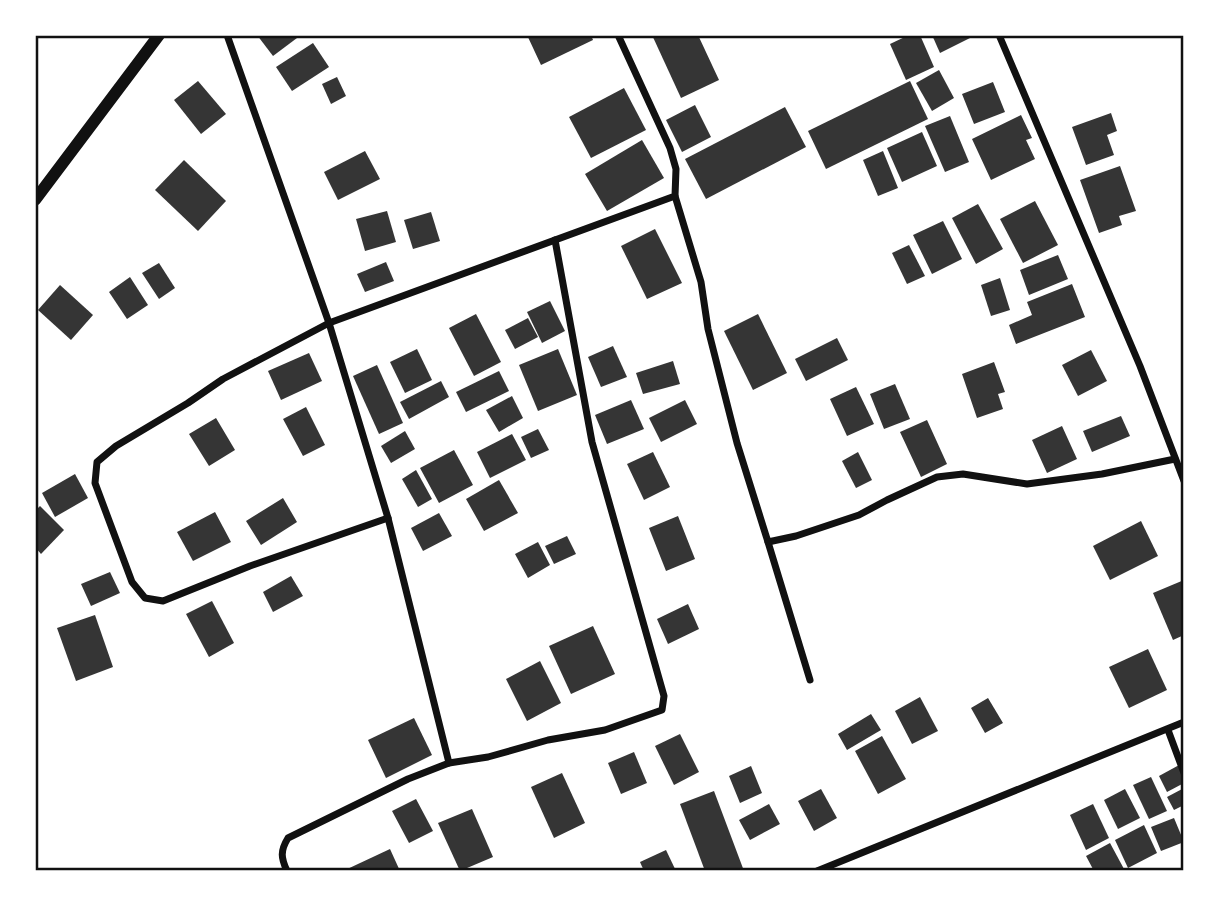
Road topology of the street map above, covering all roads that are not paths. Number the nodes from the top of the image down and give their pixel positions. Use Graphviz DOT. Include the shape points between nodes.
graph roads {
  1 [pos="159,35"];
  2 [pos="227,35"];
  3 [pos="618,35"];
  4 [pos="999,35"];
  5 [pos="675,196"];
  6 [pos="35,200"];
  7 [pos="555,240"];
  8 [pos="329,324"];
  9 [pos="1175,459"];
  10 [pos="1184,481"];
  11 [pos="388,518"];
  12 [pos="768,542"];
  13 [pos="810,680"];
  14 [pos="1184,722"];
  15 [pos="1168,730"];
  16 [pos="449,763"];
  17 [pos="1184,773"];
  18 [pos="287,871"];
  19 [pos="817,871"];
  1 -- 6 [label="street"];
  2 -- 8 [label="street"];
  3 -- 5 [label="street" via="670,148 676,169"];
  4 -- 9 [label="street"];
  5 -- 7 [label="street"];
  5 -- 12 [label="street" via="701,282 737,443"];
  7 -- 8 [label="street"];
  7 -- 16 [label="street" via="592,442 664,705 662,710 612,728"];
  8 -- 11 [label="street"];
  8 -- 11 [label="street" via="223,379 116,446 97,462 95,483 132,582 145,597 163,601"];
  9 -- 10 [label="street"];
  9 -- 12 [label="street" via="1027,484 963,474 937,477 859,516"];
  11 -- 16 [label="street"];
  12 -- 13 [label="street"];
  14 -- 15 [label="street"];
  15 -- 17 [label="street"];
  15 -- 19 [label="street"];
  16 -- 18 [label="street" via="288,838 281,858"];
}
